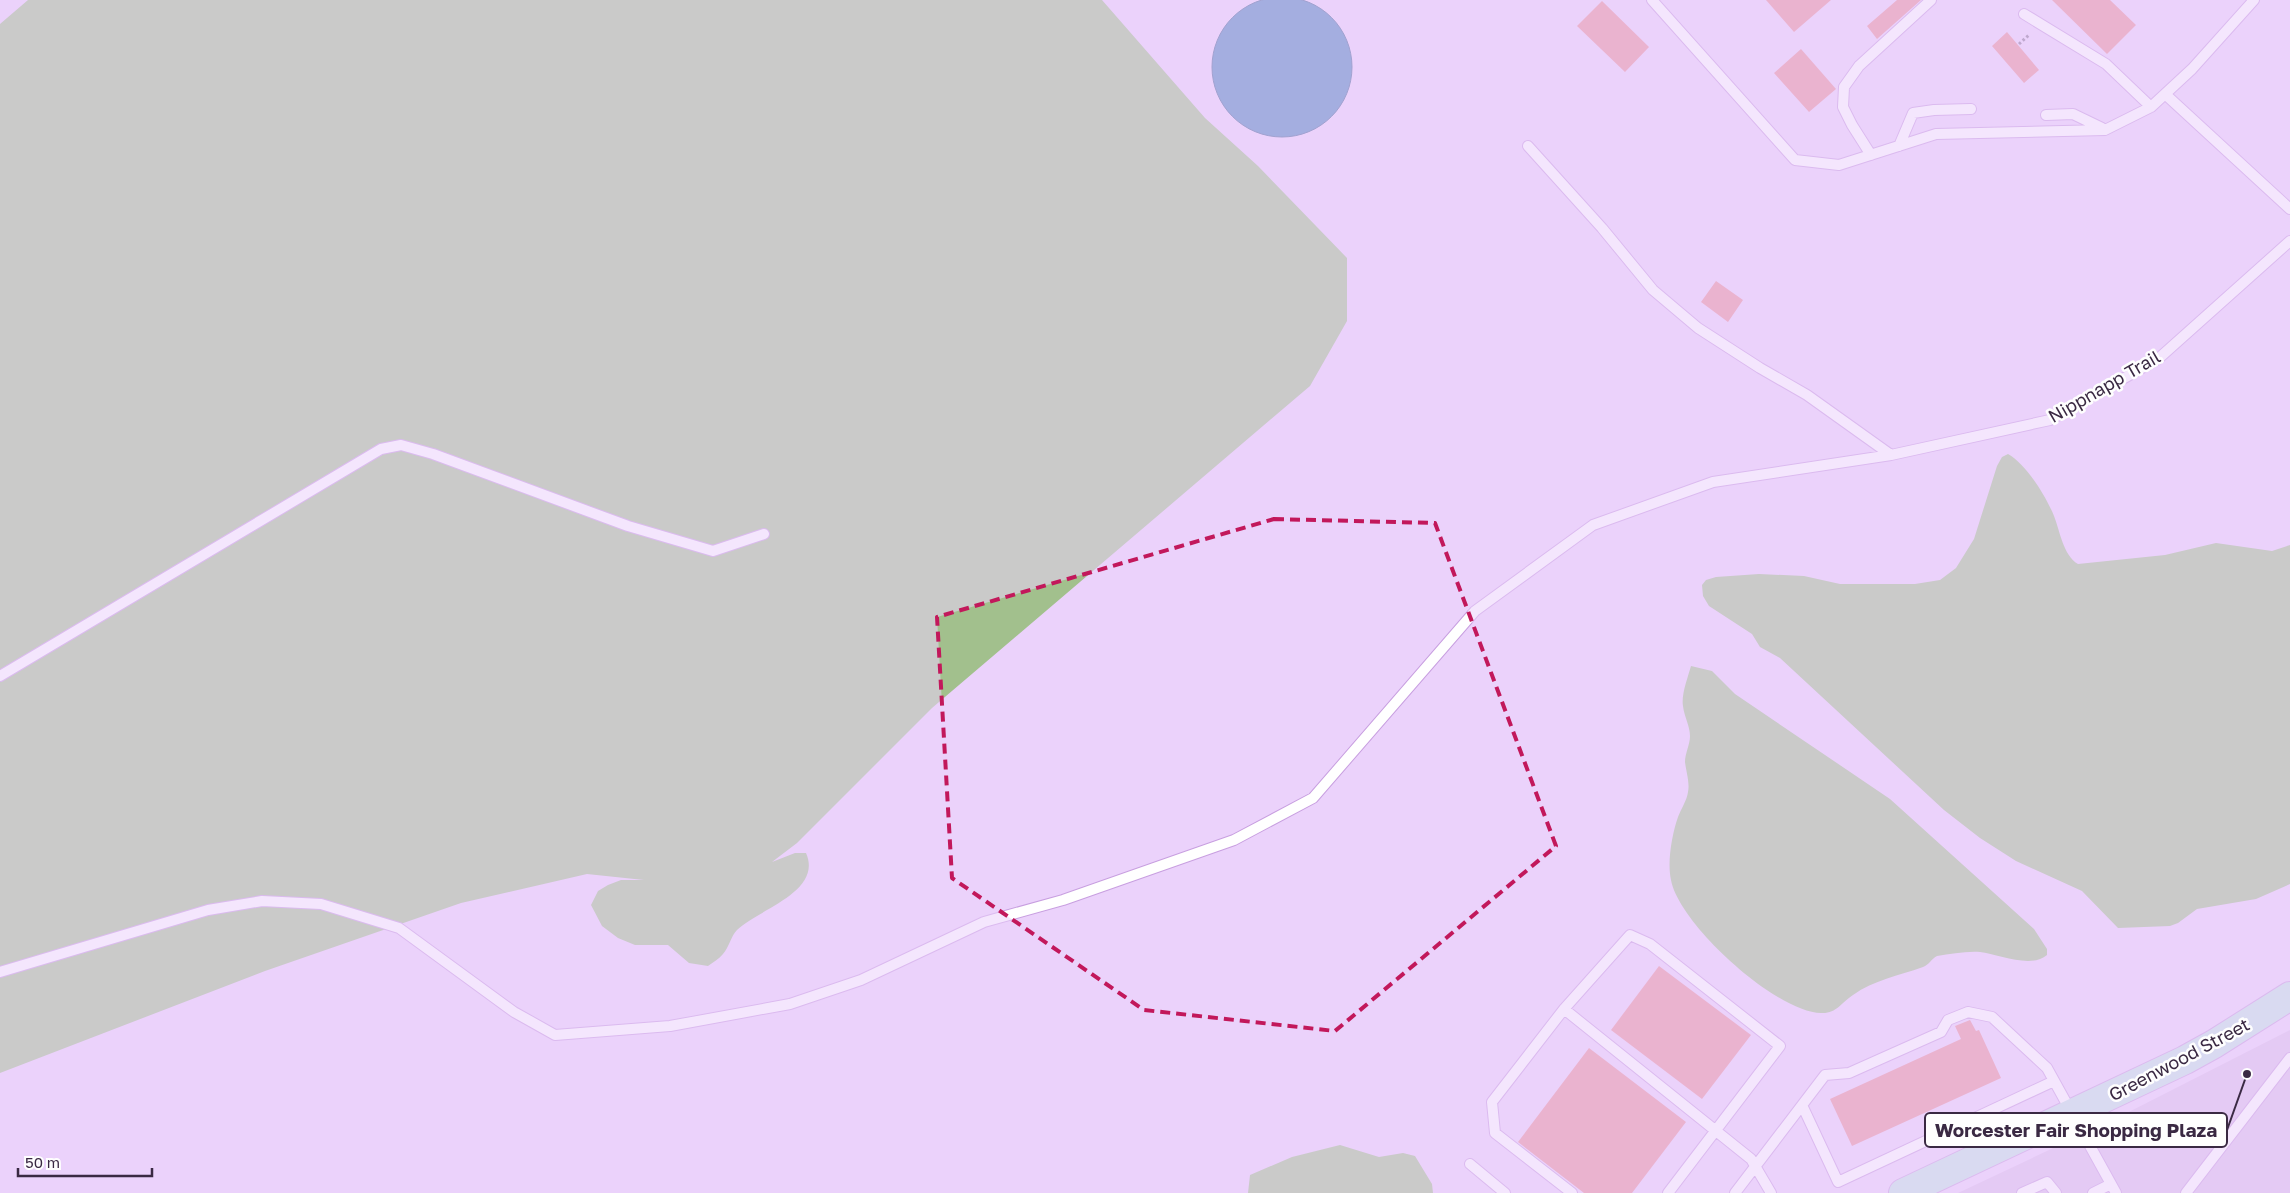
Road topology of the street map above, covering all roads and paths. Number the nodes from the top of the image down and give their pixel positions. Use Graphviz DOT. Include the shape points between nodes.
graph roads {
  1 [pos="1652,0"];
  2 [pos="1931,0"];
  3 [pos="2254,0"];
  4 [pos="2024,14"];
  5 [pos="2030,34"];
  6 [pos="2019,44"];
  7 [pos="2165,94"];
  8 [pos="2151,108"];
  9 [pos="1971,109"];
  10 [pos="2046,115"];
  11 [pos="2105,130"];
  12 [pos="1528,146"];
  13 [pos="1899,146"];
  14 [pos="1871,154"];
  15 [pos="2290,209"];
  16 [pos="2290,242"];
  17 [pos="1891,455"];
  18 [pos="764,534"];
  19 [pos="0,676"];
  20 [pos="0,972"];
  21 [pos="2290,996"];
  22 [pos="1564,1009"];
  23 [pos="2290,1058"];
  24 [pos="2054,1080"];
  25 [pos="1802,1105"];
  26 [pos="2072,1113"];
  27 [pos="1715,1130"];
  28 [pos="1470,1164"];
  29 [pos="1756,1168"];
  30 [pos="2114,1189"];
  31 [pos="1505,1193"];
  32 [pos="1572,1193"];
  33 [pos="1668,1193"];
  34 [pos="1735,1193"];
  35 [pos="1770,1193"];
  36 [pos="1903,1193"];
  37 [pos="2022,1193"];
  38 [pos="2056,1193"];
  39 [pos="2093,1193"];
  40 [pos="2186,1193"];
  1 -- 14 [label="lane" via="1795,160 1839,165"];
  2 -- 14 [label="lane" via="1859,66 1844,87 1844,107"];
  3 -- 7 [label="lane"];
  4 -- 8 [label="lane" via="2106,64"];
  5 -- 6 [label="path"];
  7 -- 8 [label="lane"];
  7 -- 15 [label="lane"];
  8 -- 11 [label="lane"];
  9 -- 13 [label="lane" via="1914,113"];
  10 -- 11 [label="lane" via="2073,114"];
  11 -- 13 [label="lane" via="1936,134"];
  12 -- 17 [label="lane" via="1653,290 1698,328 1808,394"];
  13 -- 14 [label="lane"];
  16 -- 17 [label="lane, Nippnapp Trail" via="2158,359 2050,420"];
  17 -- 20 [label="lane, Nippnapp Trail" via="1713,482 1593,525 1475,611 1313,798 1234,840 1063,900 984,922 861,980 790,1004 670,1026 555,1035 514,1012 399,928 320,904 272,902 208,910"];
  18 -- 19 [label="lane" via="713,551 628,526 401,445 381,449"];
  21 -- 26 [label="main road, Greenwood Street" via="2202,1051"];
  22 -- 27 [label="lane"];
  22 -- 27 [label="lane" via="1630,934 1650,944 1780,1046"];
  22 -- 32 [label="lane" via="1492,1102 1495,1133"];
  23 -- 40 [label="lane"];
  24 -- 25 [label="lane" via="2047,1068 1992,1017 1968,1012 1948,1020 1941,1032 1849,1073 1825,1075"];
  24 -- 25 [label="lane" via="1838,1182"];
  24 -- 26 [label="lane"];
  25 -- 29 [label="lane"];
  26 -- 30 [label="lane"];
  26 -- 36 [label="main road, Greenwood Street"];
  27 -- 29 [label="lane" via="1752,1159"];
  27 -- 33 [label="lane"];
  28 -- 31 [label="lane"];
  29 -- 34 [label="lane"];
  29 -- 35 [label="lane"];
  30 -- 39 [label="lane"];
  37 -- 38 [label="lane" via="2047,1182"];
}
